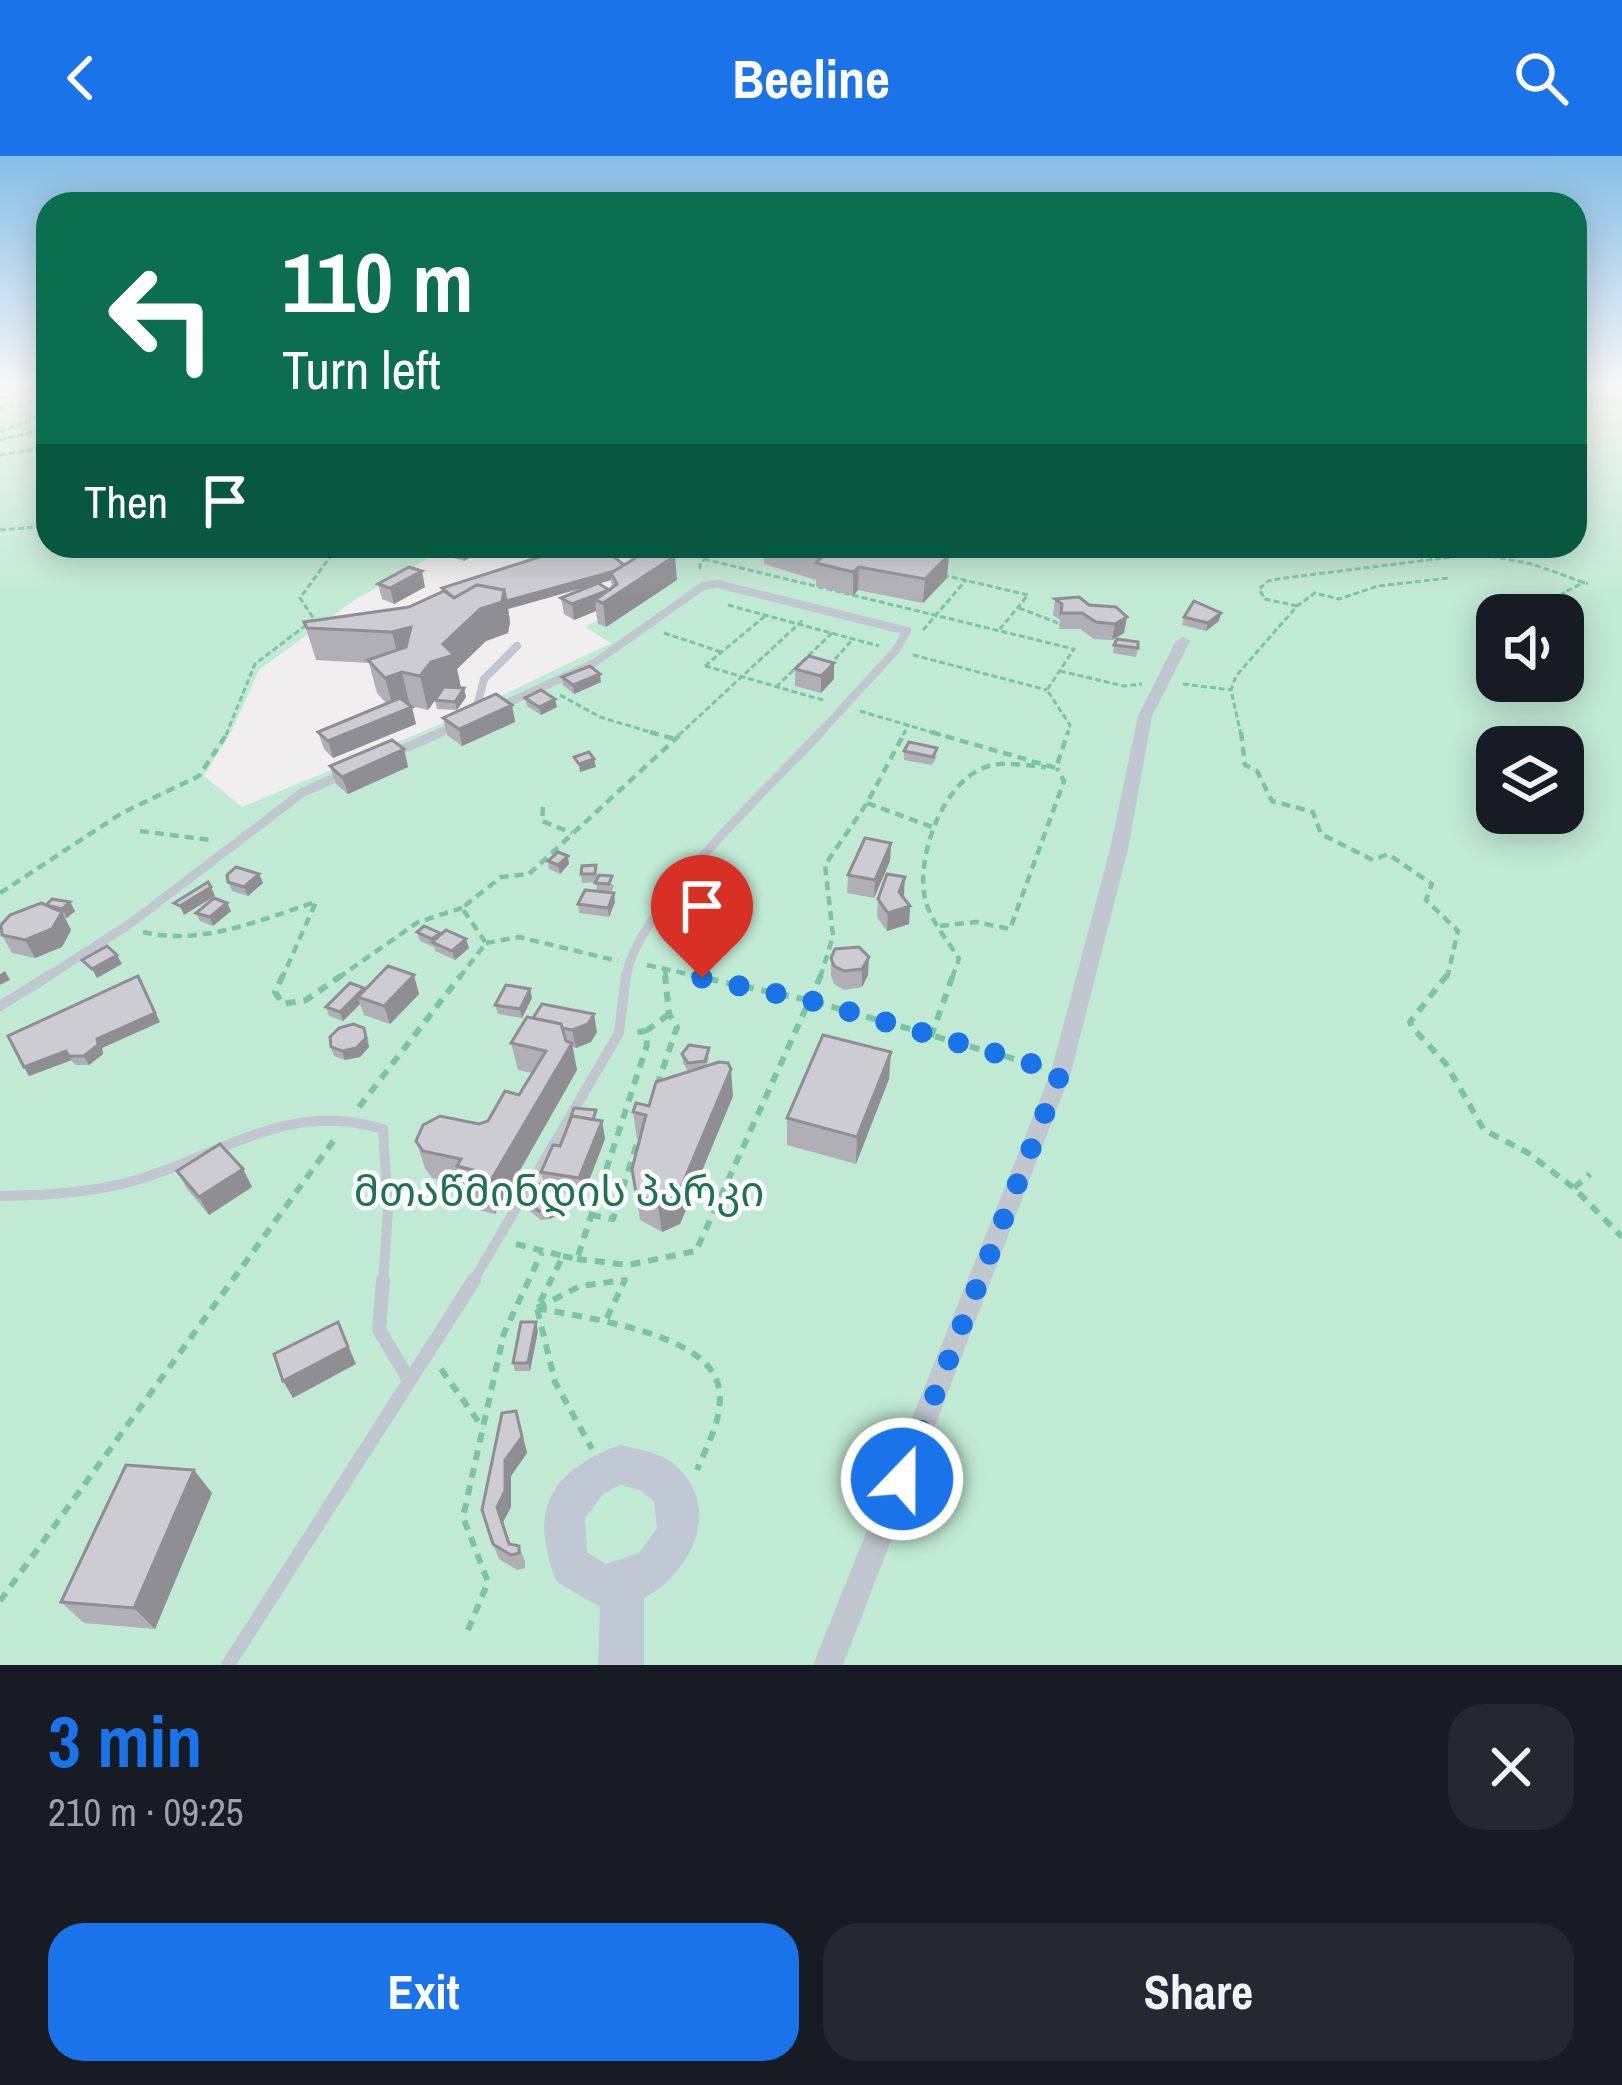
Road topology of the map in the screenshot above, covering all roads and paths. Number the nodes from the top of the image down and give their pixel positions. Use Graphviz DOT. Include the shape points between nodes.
graph roads {
  1 [pos="36,527"];
  2 [pos="0,530"];
  3 [pos="329,558"];
  4 [pos="706,558"];
  5 [pos="1444,558"];
  6 [pos="1496,558"];
  7 [pos="700,569"];
  8 [pos="925,571"];
  9 [pos="1450,578"];
  10 [pos="967,580"];
  11 [pos="703,586"];
  12 [pos="1563,593"];
  13 [pos="692,594"];
  14 [pos="1296,606"];
  15 [pos="1017,608"];
  16 [pos="766,616"];
  17 [pos="932,617"];
  18 [pos="1058,623"];
  19 [pos="799,624"];
  20 [pos="998,631"];
  21 [pos="832,633"];
  22 [pos="670,635"];
  23 [pos="854,639"];
  24 [pos="1183,641"];
  25 [pos="517,646"];
  26 [pos="896,650"];
  27 [pos="721,652"];
  28 [pos="799,664"];
  29 [pos="812,668"];
  30 [pos="1060,671"];
  31 [pos="741,677"];
  32 [pos="865,682"];
  33 [pos="1191,685"];
  34 [pos="545,686"];
  35 [pos="1124,686"];
  36 [pos="776,687"];
  37 [pos="1047,690"];
  38 [pos="1231,690"];
  39 [pos="844,706"];
  40 [pos="475,717"];
  41 [pos="909,724"];
  42 [pos="675,739"];
  43 [pos="380,759"];
  44 [pos="360,767"];
  45 [pos="1056,768"];
  46 [pos="867,803"];
  47 [pos="543,807"];
  48 [pos="936,829"];
  49 [pos="140,831"];
  50 [pos="574,834"];
  51 [pos="229,844"];
  52 [pos="0,893"];
  53 [pos="463,908"];
  54 [pos="127,926"];
  55 [pos="940,926"];
  56 [pos="486,943"];
  57 [pos="608,961"];
  58 [pos="812,1001"];
  59 [pos="0,1006"];
  60 [pos="669,1014"];
  61 [pos="646,1031"];
  62 [pos="620,1033"];
  63 [pos="931,1037"];
  64 [pos="1061,1072"];
  65 [pos="651,1104"];
  66 [pos="352,1116"];
  67 [pos="644,1123"];
  68 [pos="1591,1174"];
  69 [pos="1574,1188"];
  70 [pos="0,1196"];
  71 [pos="591,1215"];
  72 [pos="1622,1237"];
  73 [pos="500,1239"];
  74 [pos="542,1252"];
  75 [pos="563,1256"];
  76 [pos="577,1258"];
  77 [pos="628,1265"];
  78 [pos="625,1280"];
  79 [pos="537,1308"];
  80 [pos="604,1324"];
  81 [pos="427,1350"];
  82 [pos="408,1378"];
  83 [pos="483,1428"];
  84 [pos="603,1469"];
  85 [pos="680,1513"];
  86 [pos="622,1586"];
  87 [pos="0,1601"];
  88 [pos="468,1630"];
  89 [pos="227,1665"];
  90 [pos="621,1665"];
  91 [pos="828,1665"];
  1 -- 2 [label="path"];
  3 -- 52 [label="path" via="299,598 314,619 255,664 233,723 199,776 122,813"];
  4 -- 7 [label="path"];
  4 -- 17 [label="path"];
  5 -- 14 [label="path" via="1268,581 1259,591"];
  6 -- 12 [label="path" via="1544,563 1587,583"];
  7 -- 11 [label="lane"];
  8 -- 10 [label="path"];
  9 -- 14 [label="path" via="1339,598 1316,593"];
  10 -- 15 [label="path" via="1028,595"];
  10 -- 17 [label="path"];
  11 -- 13 [label="lane"];
  11 -- 26 [label="lane" via="907,631"];
  13 -- 16 [label="path"];
  13 -- 34 [label="lane" via="594,663"];
  14 -- 38 [label="path"];
  15 -- 18 [label="path"];
  15 -- 20 [label="path"];
  16 -- 19 [label="path"];
  16 -- 27 [label="path"];
  17 -- 20 [label="path"];
  19 -- 21 [label="path"];
  19 -- 31 [label="path"];
  20 -- 30 [label="path" via="1074,650"];
  21 -- 23 [label="path"];
  21 -- 28 [label="path"];
  22 -- 27 [label="path"];
  23 -- 26 [label="path"];
  23 -- 32 [label="path" via="824,671"];
  24 -- 64 [label="street" via="1145,716"];
  25 -- 40 [label="lane" via="484,679"];
  26 -- 32 [label="lane"];
  26 -- 37 [label="path"];
  27 -- 31 [label="path" via="705,666"];
  28 -- 29 [label="path"];
  28 -- 36 [label="path"];
  30 -- 35 [label="path"];
  30 -- 37 [label="path"];
  31 -- 36 [label="path"];
  31 -- 42 [label="path"];
  32 -- 39 [label="lane"];
  33 -- 38 [label="path"];
  34 -- 40 [label="lane"];
  34 -- 42 [label="path" via="600,717"];
  36 -- 39 [label="path"];
  37 -- 45 [label="path" via="1070,725"];
  38 -- 69 [label="path" via="1245,765 1272,801 1313,812 1321,834 1373,860 1388,854 1432,884 1426,900 1458,931 1446,980 1412,1027 1446,1064 1484,1130"];
  39 -- 41 [label="path"];
  39 -- 62 [label="lane" via="669,896 628,961"];
  40 -- 43 [label="lane"];
  41 -- 45 [label="path"];
  41 -- 46 [label="path"];
  42 -- 50 [label="path"];
  44 -- 51 [label="lane" via="303,792"];
  45 -- 48 [label="path" via="989,766 964,779"];
  45 -- 55 [label="path" via="1064,782 1010,929"];
  46 -- 48 [label="path"];
  46 -- 58 [label="path" via="825,866 833,936"];
  47 -- 50 [label="path" via="542,821"];
  48 -- 55 [label="path" via="923,895"];
  49 -- 51 [label="path"];
  50 -- 53 [label="path" via="529,874 501,877"];
  51 -- 54 [label="lane"];
  53 -- 54 [label="path" via="418,922 305,1000 284,1004 275,992 316,902 162,939"];
  53 -- 56 [label="path"];
  54 -- 59 [label="lane"];
  55 -- 63 [label="path" via="959,959"];
  56 -- 57 [label="path" via="508,933"];
  56 -- 66 [label="path"];
  58 -- 60 [label="path" via="665,970"];
  58 -- 63 [label="path"];
  58 -- 77 [label="path" via="697,1251"];
  60 -- 61 [label="path"];
  60 -- 65 [label="path" via="677,1027"];
  61 -- 62 [label="path"];
  61 -- 71 [label="path"];
  62 -- 73 [label="lane"];
  63 -- 64 [label="path"];
  64 -- 91 [label="street"];
  66 -- 70 [label="lane" via="304,1117 136,1181"];
  66 -- 82 [label="lane" via="382,1129 388,1210 379,1330"];
  66 -- 87 [label="path"];
  67 -- 71 [label="path" via="613,1219"];
  68 -- 69 [label="path"];
  69 -- 72 [label="path"];
  71 -- 76 [label="path"];
  73 -- 74 [label="path"];
  73 -- 81 [label="lane"];
  74 -- 75 [label="path"];
  74 -- 83 [label="path" via="504,1333"];
  75 -- 76 [label="path"];
  75 -- 79 [label="path"];
  76 -- 77 [label="path"];
  77 -- 78 [label="path"];
  78 -- 79 [label="path" via="580,1286"];
  78 -- 80 [label="path"];
  79 -- 80 [label="path"];
  79 -- 84 [label="path" via="555,1382"];
  80 -- 85 [label="path" via="688,1349 718,1382 719,1406"];
  81 -- 82 [label="lane"];
  81 -- 83 [label="path"];
  82 -- 89 [label="lane"];
  83 -- 88 [label="path" via="463,1517 488,1582"];
  84 -- 85 [label="street" via="653,1471"];
  84 -- 86 [label="street" via="564,1512 563,1550 585,1580"];
  85 -- 86 [label="street" via="671,1552"];
  86 -- 90 [label="street"];
}
